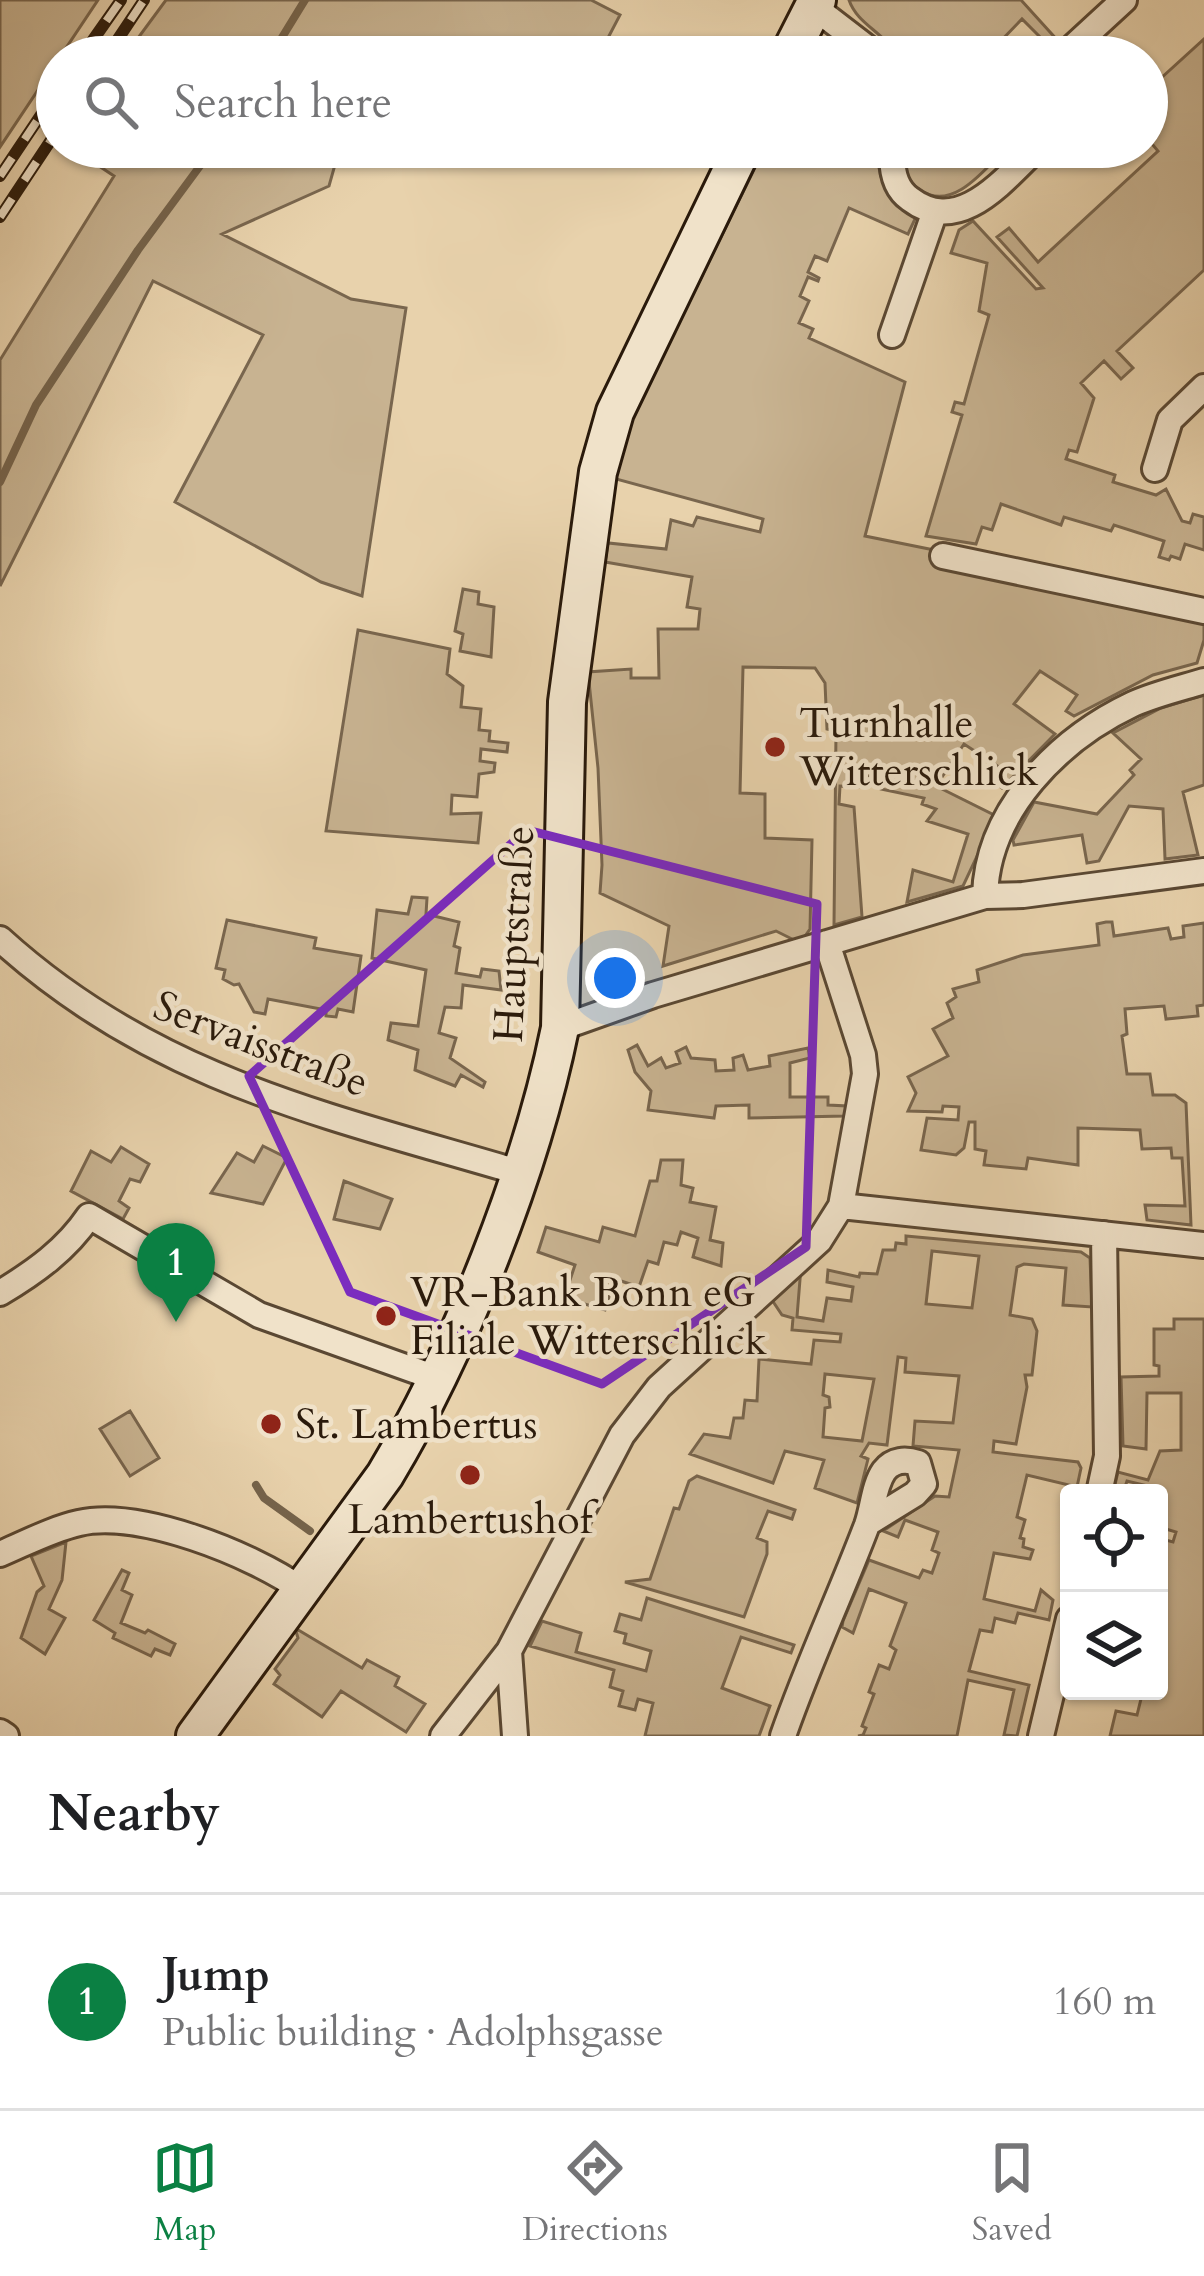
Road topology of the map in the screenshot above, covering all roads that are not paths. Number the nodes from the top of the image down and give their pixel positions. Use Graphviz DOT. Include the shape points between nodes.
graph roads {
  1 [pos="1124,0"];
  2 [pos="816,3"];
  3 [pos="799,36"];
  4 [pos="854,36"];
  5 [pos="1091,36"];
  6 [pos="733,168"];
  7 [pos="895,168"];
  8 [pos="1015,168"];
  9 [pos="935,212"];
  10 [pos="892,335"];
  11 [pos="1204,387"];
  12 [pos="1154,470"];
  13 [pos="944,556"];
  14 [pos="1204,611"];
  15 [pos="1204,680"];
  16 [pos="1204,871"];
  17 [pos="986,896"];
  18 [pos="0,939"];
  19 [pos="827,943"];
  20 [pos="560,1028"];
  21 [pos="518,1172"];
  22 [pos="841,1206"];
  23 [pos="1104,1234"];
  24 [pos="1204,1245"];
  25 [pos="0,1293"];
  26 [pos="436,1378"];
  27 [pos="1101,1484"];
  28 [pos="868,1523"];
  29 [pos="0,1554"];
  30 [pos="301,1588"];
  31 [pos="509,1651"];
  32 [pos="1060,1657"];
  33 [pos="195,1736"];
  34 [pos="443,1736"];
  35 [pos="515,1736"];
  36 [pos="783,1736"];
  37 [pos="1041,1736"];
  1 -- 5 [label="street"];
  2 -- 3 [label="main road"];
  2 -- 4 [label="street"];
  6 -- 20 [label="main road, Hauptstraße" via="615,412 598,472 567,702"];
  7 -- 9 [label="street" via="908,198"];
  8 -- 9 [label="street" via="980,201"];
  9 -- 10 [label="street"];
  11 -- 12 [label="street" via="1170,420"];
  13 -- 14 [label="street"];
  15 -- 17 [label="street" via="1133,704 1047,763 1018,797 995,847"];
  16 -- 17 [label="street"];
  17 -- 19 [label="street"];
  18 -- 21 [label="street, Servaisstraße" via="60,992 185,1064"];
  19 -- 20 [label="street"];
  19 -- 22 [label="street" via="865,1074"];
  20 -- 21 [label="main road, Hauptstraße"];
  21 -- 26 [label="main road, Hauptstraße"];
  22 -- 23 [label="street"];
  22 -- 31 [label="street" via="819,1240 659,1387 622,1435"];
  23 -- 24 [label="street"];
  23 -- 27 [label="street"];
  25 -- 26 [label="street" via="40,1269 89,1216 259,1315"];
  26 -- 30 [label="main road, Hauptstraße" via="385,1475"];
  28 -- 36 [label="street"];
  29 -- 30 [label="street" via="82,1522 123,1520 189,1537"];
  30 -- 33 [label="main road, Hauptstraße"];
  31 -- 34 [label="street"];
  31 -- 35 [label="street"];
  32 -- 37 [label="street"];
}
